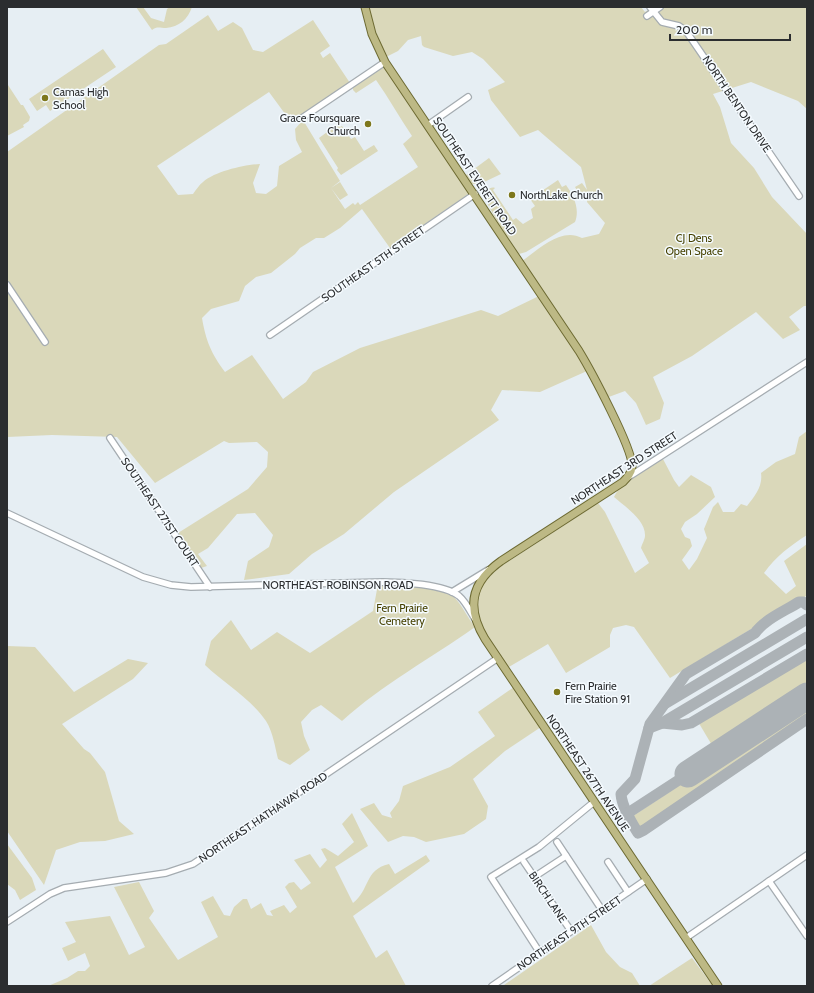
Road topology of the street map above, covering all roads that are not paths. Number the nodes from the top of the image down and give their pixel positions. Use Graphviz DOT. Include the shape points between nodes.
graph roads {
  1 [pos="365,7"];
  2 [pos="660,7"];
  3 [pos="652,9"];
  4 [pos="647,16"];
  5 [pos="385,62"];
  6 [pos="468,97"];
  7 [pos="302,118"];
  8 [pos="428,125"];
  9 [pos="475,194"];
  10 [pos="799,196"];
  11 [pos="7,286"];
  12 [pos="270,335"];
  13 [pos="45,342"];
  14 [pos="807,362"];
  15 [pos="110,438"];
  16 [pos="627,478"];
  17 [pos="7,513"];
  18 [pos="492,567"];
  19 [pos="210,587"];
  20 [pos="452,592"];
  21 [pos="475,620"];
  22 [pos="498,658"];
  23 [pos="594,802"];
  24 [pos="557,842"];
  25 [pos="807,855"];
  26 [pos="566,856"];
  27 [pos="524,862"];
  28 [pos="608,862"];
  29 [pos="534,877"];
  30 [pos="647,880"];
  31 [pos="769,882"];
  32 [pos="628,892"];
  33 [pos="602,910"];
  34 [pos="7,922"];
  35 [pos="571,932"];
  36 [pos="807,936"];
  37 [pos="686,938"];
  38 [pos="540,953"];
  39 [pos="492,986"];
  40 [pos="718,986"];
  1 -- 5 [label="main road, SOUTHEAST EVERETT ROAD" via="372,34"];
  2 -- 3 [label="street"];
  3 -- 4 [label="street"];
  3 -- 10 [label="street, NORTH BENTON DRIVE" via="662,22 679,26 686,31"];
  5 -- 7 [label="street"];
  5 -- 8 [label="main road, SOUTHEAST EVERETT ROAD"];
  6 -- 8 [label="street"];
  8 -- 9 [label="main road, SOUTHEAST EVERETT ROAD"];
  9 -- 12 [label="street, SOUTHEAST 5TH STREET"];
  9 -- 16 [label="main road, SOUTHEAST EVERETT ROAD" via="579,351 598,385 630,454 632,466"];
  11 -- 13 [label="street"];
  14 -- 16 [label="street, NORTHEAST 3RD STREET"];
  15 -- 19 [label="street, SOUTHEAST 271ST COURT"];
  16 -- 18 [label="main road, NORTHEAST 3RD STREET"];
  17 -- 19 [label="street, NORTHEAST ROBINSON ROAD" via="143,577 171,585"];
  18 -- 20 [label="street, NORTHEAST 3RD STREET"];
  18 -- 21 [label="main road, NORTHEAST 267TH AVENUE" via="475,593"];
  19 -- 20 [label="street, NORTHEAST ROBINSON ROAD" via="404,582"];
  20 -- 21 [label="street" via="462,598"];
  21 -- 22 [label="main road, NORTHEAST 267TH AVENUE"];
  22 -- 23 [label="main road, NORTHEAST 267TH AVENUE"];
  22 -- 34 [label="street, NORTHEAST HATHAWAY ROAD" via="193,864 166,873 64,888 50,894"];
  23 -- 30 [label="main road, NORTHEAST 267TH AVENUE"];
  23 -- 38 [label="street" via="539,847 491,877"];
  24 -- 26 [label="street"];
  25 -- 31 [label="street"];
  26 -- 29 [label="street"];
  26 -- 33 [label="street"];
  27 -- 29 [label="street, BIRCH LANE"];
  28 -- 32 [label="street"];
  29 -- 35 [label="street, BIRCH LANE"];
  30 -- 32 [label="street, NORTHEAST 9TH STREET"];
  30 -- 37 [label="main road, NORTHEAST 267TH AVENUE"];
  31 -- 36 [label="street"];
  31 -- 37 [label="street"];
  32 -- 33 [label="street, NORTHEAST 9TH STREET"];
  33 -- 35 [label="street, NORTHEAST 9TH STREET"];
  35 -- 38 [label="street, NORTHEAST 9TH STREET"];
  37 -- 40 [label="main road, NORTHEAST 267TH AVENUE"];
  38 -- 39 [label="street, NORTHEAST 9TH STREET"];
}
